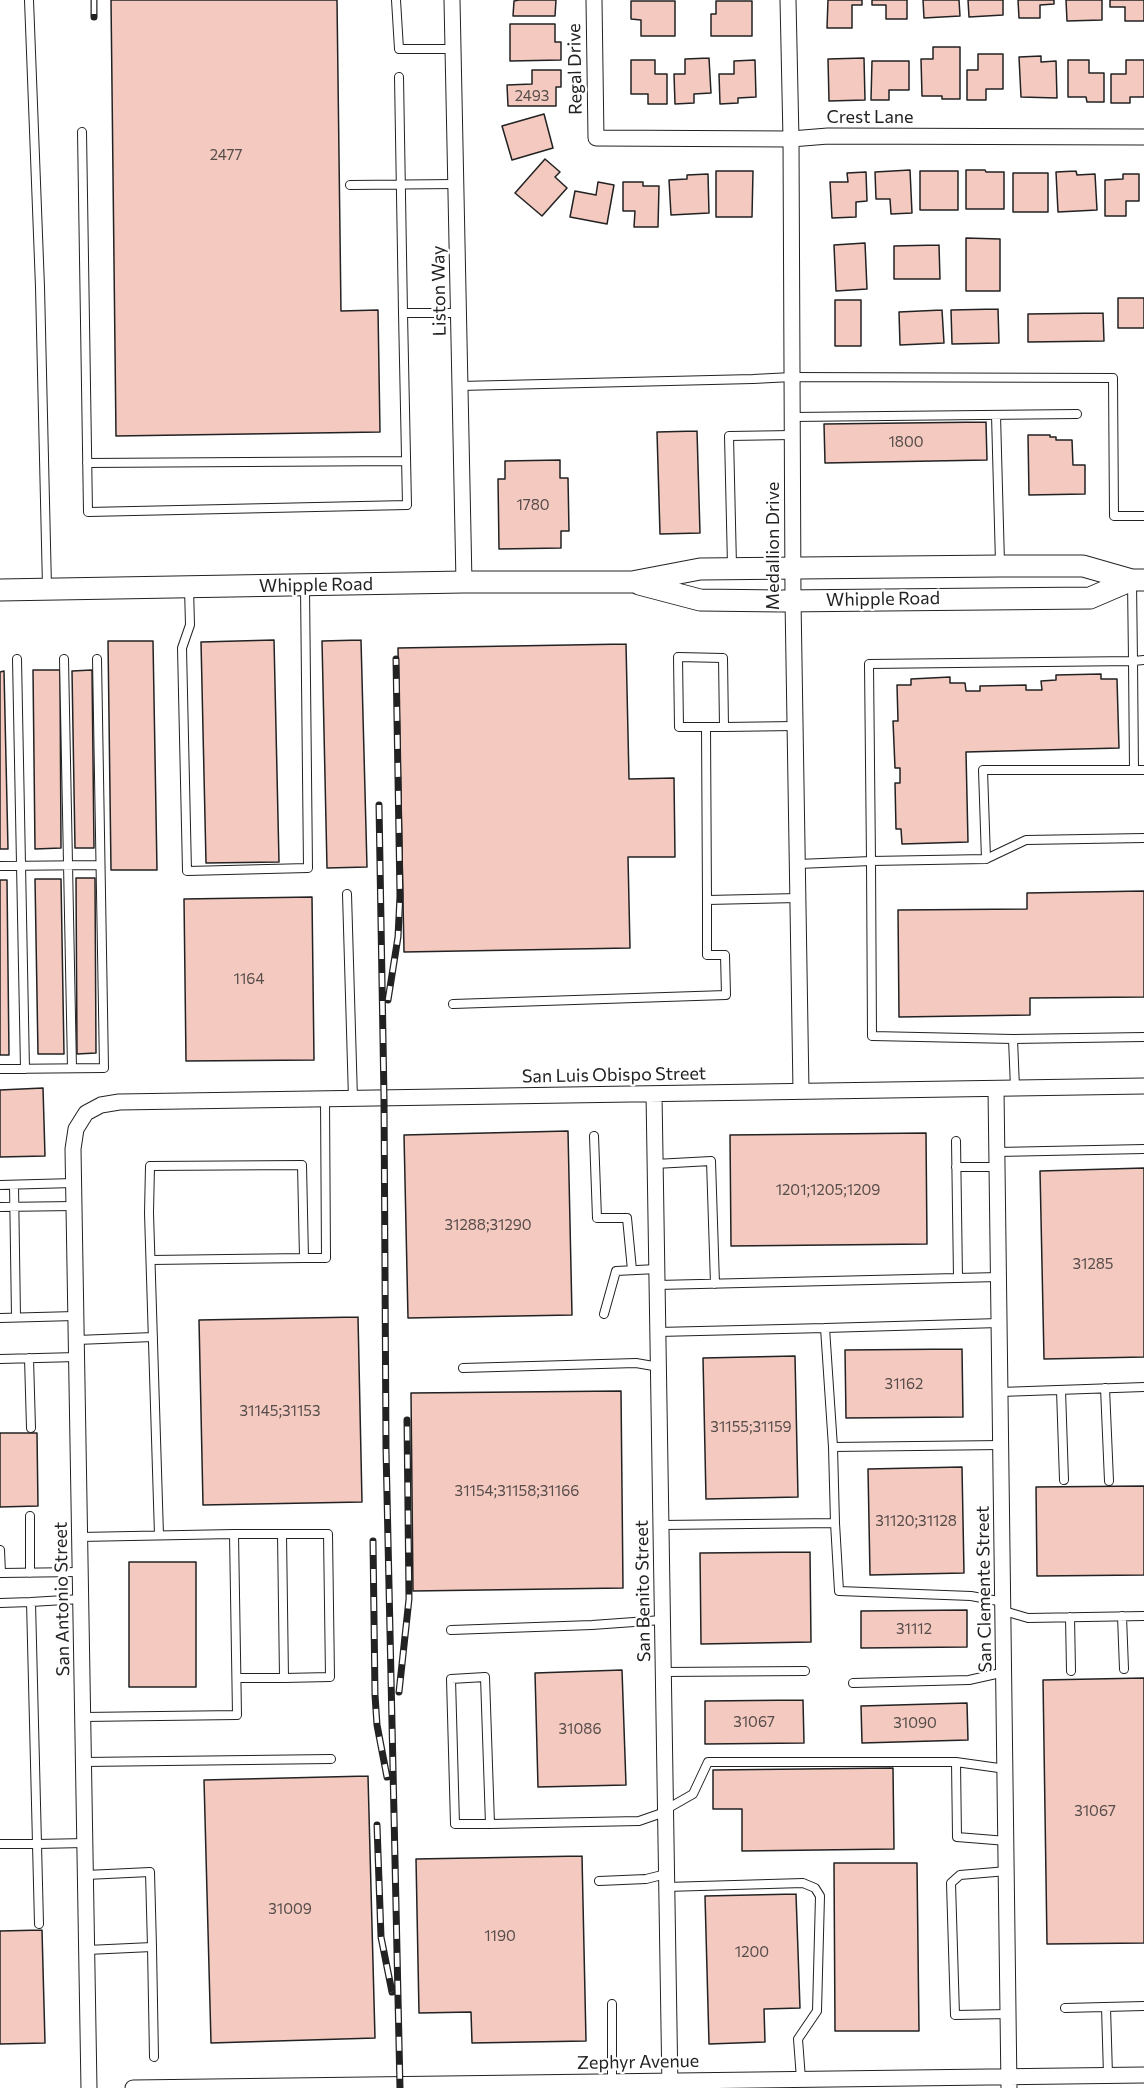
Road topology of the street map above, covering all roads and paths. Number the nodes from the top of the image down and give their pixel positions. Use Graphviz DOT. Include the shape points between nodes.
graph roads {
  1 [pos="29,0"];
  2 [pos="396,0"];
  3 [pos="452,0"];
  4 [pos="594,0"];
  5 [pos="788,0"];
  6 [pos="453,49"];
  7 [pos="399,77"];
  8 [pos="82,132"];
  9 [pos="1144,137"];
  10 [pos="596,138"];
  11 [pos="791,139"];
  12 [pos="401,184"];
  13 [pos="456,184"];
  14 [pos="350,185"];
  15 [pos="403,313"];
  16 [pos="459,313"];
  17 [pos="792,377"];
  18 [pos="460,386"];
  19 [pos="1077,414"];
  20 [pos="996,415"];
  21 [pos="792,417"];
  22 [pos="792,435"];
  23 [pos="406,461"];
  24 [pos="87,463"];
  25 [pos="1144,516"];
  26 [pos="1000,566"];
  27 [pos="732,569"];
  28 [pos="793,569"];
  29 [pos="1138,580"];
  30 [pos="464,582"];
  31 [pos="632,582"];
  32 [pos="305,585"];
  33 [pos="189,587"];
  34 [pos="47,589"];
  35 [pos="0,590"];
  36 [pos="793,600"];
  37 [pos="97,658"];
  38 [pos="17,659"];
  39 [pos="64,659"];
  40 [pos="1144,660"];
  41 [pos="1133,661"];
  42 [pos="795,726"];
  43 [pos="724,727"];
  44 [pos="706,728"];
  45 [pos="1134,770"];
  46 [pos="1144,770"];
  47 [pos="1144,838"];
  48 [pos="986,859"];
  49 [pos="871,861"];
  50 [pos="798,864"];
  51 [pos="67,865"];
  52 [pos="100,865"];
  53 [pos="0,866"];
  54 [pos="21,866"];
  55 [pos="347,894"];
  56 [pos="798,898"];
  57 [pos="707,900"];
  58 [pos="453,1004"];
  59 [pos="1144,1037"];
  60 [pos="1013,1039"];
  61 [pos="72,1068"];
  62 [pos="25,1069"];
  63 [pos="0,1070"];
  64 [pos="1144,1086"];
  65 [pos="1015,1088"];
  66 [pos="996,1089"];
  67 [pos="801,1091"];
  68 [pos="654,1094"];
  69 [pos="324,1099"];
  70 [pos="353,1099"];
  71 [pos="86,1113"];
  72 [pos="594,1136"];
  73 [pos="956,1141"];
  74 [pos="1144,1149"];
  75 [pos="997,1159"];
  76 [pos="655,1164"];
  77 [pos="956,1167"];
  78 [pos="74,1183"];
  79 [pos="0,1185"];
  80 [pos="14,1185"];
  81 [pos="74,1206"];
  82 [pos="0,1207"];
  83 [pos="15,1207"];
  84 [pos="304,1258"];
  85 [pos="151,1260"];
  86 [pos="632,1270"];
  87 [pos="657,1277"];
  88 [pos="999,1277"];
  89 [pos="957,1278"];
  90 [pos="715,1284"];
  91 [pos="604,1314"];
  92 [pos="75,1316"];
  93 [pos="16,1317"];
  94 [pos="0,1318"];
  95 [pos="999,1323"];
  96 [pos="825,1328"];
  97 [pos="658,1332"];
  98 [pos="153,1337"];
  99 [pos="77,1340"];
  100 [pos="77,1357"];
  101 [pos="29,1358"];
  102 [pos="0,1359"];
  103 [pos="463,1368"];
  104 [pos="659,1368"];
  105 [pos="1144,1387"];
  106 [pos="1105,1388"];
  107 [pos="1061,1390"];
  108 [pos="1000,1392"];
  109 [pos="31,1428"];
  110 [pos="1001,1445"];
  111 [pos="833,1447"];
  112 [pos="1064,1480"];
  113 [pos="1109,1481"];
  114 [pos="30,1516"];
  115 [pos="835,1523"];
  116 [pos="662,1525"];
  117 [pos="234,1534"];
  118 [pos="282,1534"];
  119 [pos="159,1535"];
  120 [pos="80,1537"];
  121 [pos="0,1550"];
  122 [pos="30,1572"];
  123 [pos="81,1572"];
  124 [pos="81,1599"];
  125 [pos="31,1602"];
  126 [pos="0,1603"];
  127 [pos="1004,1606"];
  128 [pos="1122,1616"];
  129 [pos="1144,1616"];
  130 [pos="1070,1617"];
  131 [pos="662,1620"];
  132 [pos="452,1630"];
  133 [pos="1124,1669"];
  134 [pos="805,1671"];
  135 [pos="1071,1671"];
  136 [pos="663,1672"];
  137 [pos="1005,1672"];
  138 [pos="237,1678"];
  139 [pos="284,1678"];
  140 [pos="853,1683"];
  141 [pos="83,1717"];
  142 [pos="331,1759"];
  143 [pos="84,1762"];
  144 [pos="956,1762"];
  145 [pos="1006,1769"];
  146 [pos="665,1811"];
  147 [pos="490,1824"];
  148 [pos="1007,1841"];
  149 [pos="85,1843"];
  150 [pos="0,1844"];
  151 [pos="37,1844"];
  152 [pos="1007,1871"];
  153 [pos="86,1875"];
  154 [pos="666,1880"];
  155 [pos="599,1881"];
  156 [pos="39,1924"];
  157 [pos="152,1947"];
  158 [pos="87,1950"];
  159 [pos="612,2004"];
  160 [pos="1144,2006"];
  161 [pos="1106,2007"];
  162 [pos="1065,2008"];
  163 [pos="1010,2014"];
  164 [pos="154,2057"];
  165 [pos="1144,2074"];
  166 [pos="1108,2075"];
  167 [pos="801,2079"];
  168 [pos="612,2082"];
  169 [pos="927,2082"];
  170 [pos="1010,2082"];
  171 [pos="670,2084"];
  172 [pos="89,2088"];
  173 [pos="133,2088"];
  1 -- 34 [label="lane"];
  2 -- 6 [label="lane" via="399,49"];
  3 -- 6 [label="street, Liston Way"];
  4 -- 10 [label="street, Regal Drive"];
  5 -- 11 [label="street, Medallion Drive"];
  6 -- 13 [label="street, Liston Way"];
  7 -- 12 [label="lane"];
  8 -- 24 [label="lane"];
  9 -- 11 [label="street, Crest Lane"];
  10 -- 11 [label="street, Crest Lane"];
  11 -- 17 [label="street, Medallion Drive"];
  12 -- 13 [label="lane"];
  12 -- 14 [label="lane"];
  12 -- 15 [label="lane"];
  13 -- 16 [label="street, Liston Way"];
  15 -- 16 [label="lane"];
  15 -- 23 [label="lane"];
  16 -- 18 [label="street, Liston Way"];
  17 -- 18 [label="lane"];
  17 -- 21 [label="street, Medallion Drive"];
  17 -- 25 [label="lane" via="1113,378 1114,516"];
  18 -- 30 [label="street, Liston Way"];
  19 -- 20 [label="lane"];
  20 -- 21 [label="lane"];
  20 -- 26 [label="lane"];
  21 -- 22 [label="street, Medallion Drive"];
  22 -- 27 [label="lane" via="729,436"];
  22 -- 28 [label="street, Medallion Drive"];
  23 -- 24 [label="lane"];
  23 -- 24 [label="lane" via="407,505 88,512"];
  26 -- 28 [label="main road, Whipple Road"];
  26 -- 29 [label="main road, Whipple Road" via="1083,566"];
  27 -- 28 [label="main road, Whipple Road"];
  27 -- 31 [label="main road, Whipple Road" via="700,569"];
  28 -- 36 [label="street, Medallion Drive"];
  29 -- 36 [label="main road, Whipple Road" via="1090,598"];
  29 -- 41 [label="lane"];
  30 -- 31 [label="main road, Whipple Road"];
  30 -- 32 [label="main road, Whipple Road"];
  31 -- 36 [label="main road, Whipple Road" via="700,600"];
  32 -- 33 [label="main road, Whipple Road"];
  32 -- 33 [label="lane" via="308,868 187,871 182,648 190,625"];
  33 -- 34 [label="main road, Whipple Road"];
  34 -- 35 [label="main road, Whipple Road"];
  36 -- 42 [label="street, Medallion Drive"];
  37 -- 52 [label="lane"];
  38 -- 54 [label="lane"];
  39 -- 51 [label="lane"];
  40 -- 41 [label="lane"];
  41 -- 45 [label="lane"];
  41 -- 49 [label="lane" via="869,664"];
  42 -- 43 [label="lane"];
  42 -- 50 [label="street, Medallion Drive"];
  43 -- 44 [label="lane"];
  43 -- 44 [label="lane" via="723,658 678,657 679,727"];
  44 -- 57 [label="lane"];
  45 -- 46 [label="lane"];
  45 -- 48 [label="lane" via="982,771"];
  47 -- 48 [label="lane" via="1026,840"];
  48 -- 49 [label="lane"];
  49 -- 50 [label="lane"];
  49 -- 60 [label="lane" via="872,1036"];
  50 -- 56 [label="street, Medallion Drive"];
  51 -- 52 [label="lane"];
  51 -- 54 [label="lane"];
  51 -- 61 [label="lane"];
  52 -- 61 [label="lane" via="104,1068"];
  53 -- 54 [label="lane"];
  54 -- 62 [label="lane"];
  55 -- 70 [label="lane"];
  56 -- 57 [label="lane"];
  56 -- 67 [label="street, Medallion Drive"];
  57 -- 58 [label="lane" via="707,955 725,955 726,995"];
  59 -- 60 [label="lane"];
  60 -- 65 [label="lane"];
  61 -- 62 [label="lane"];
  62 -- 63 [label="lane"];
  64 -- 65 [label="street, San Luis Obispo Street"];
  65 -- 66 [label="street, San Luis Obispo Street"];
  66 -- 67 [label="street, San Luis Obispo Street"];
  66 -- 75 [label="street, San Clemente Street"];
  67 -- 68 [label="street, San Luis Obispo Street"];
  68 -- 70 [label="street, San Luis Obispo Street"];
  68 -- 76 [label="street, San Benito Street"];
  69 -- 70 [label="street, San Luis Obispo Street"];
  69 -- 71 [label="street, San Luis Obispo Street" via="119,1102"];
  69 -- 84 [label="lane" via="326,1258"];
  71 -- 78 [label="street, San Antonio Street" via="76,1129"];
  72 -- 86 [label="lane" via="597,1218 627,1218"];
  73 -- 77 [label="lane"];
  74 -- 75 [label="lane"];
  75 -- 77 [label="lane"];
  75 -- 88 [label="street, San Clemente Street"];
  76 -- 87 [label="street, San Benito Street"];
  76 -- 90 [label="lane" via="711,1161"];
  77 -- 89 [label="lane"];
  78 -- 80 [label="lane"];
  78 -- 81 [label="street, San Antonio Street"];
  79 -- 80 [label="lane"];
  80 -- 83 [label="lane"];
  81 -- 83 [label="lane"];
  81 -- 92 [label="street, San Antonio Street"];
  82 -- 83 [label="lane"];
  83 -- 93 [label="lane"];
  84 -- 85 [label="lane"];
  84 -- 85 [label="lane" via="302,1165 150,1166"];
  85 -- 98 [label="lane"];
  86 -- 87 [label="lane"];
  86 -- 91 [label="lane" via="616,1271"];
  87 -- 90 [label="lane"];
  87 -- 97 [label="street, San Benito Street"];
  88 -- 89 [label="lane"];
  88 -- 95 [label="street, San Clemente Street"];
  89 -- 90 [label="lane"];
  92 -- 93 [label="lane"];
  92 -- 99 [label="street, San Antonio Street"];
  93 -- 94 [label="lane"];
  95 -- 96 [label="lane"];
  95 -- 108 [label="street, San Clemente Street"];
  96 -- 97 [label="lane"];
  96 -- 111 [label="lane"];
  97 -- 104 [label="street, San Benito Street"];
  98 -- 99 [label="lane"];
  98 -- 119 [label="lane"];
  99 -- 100 [label="street, San Antonio Street"];
  100 -- 101 [label="lane"];
  100 -- 120 [label="street, San Antonio Street"];
  101 -- 102 [label="lane"];
  101 -- 109 [label="lane"];
  103 -- 104 [label="lane" via="636,1364"];
  104 -- 116 [label="street, San Benito Street"];
  105 -- 106 [label="lane"];
  106 -- 107 [label="lane"];
  106 -- 113 [label="lane"];
  107 -- 108 [label="lane"];
  107 -- 112 [label="lane"];
  108 -- 110 [label="street, San Clemente Street"];
  110 -- 111 [label="lane"];
  110 -- 127 [label="street, San Clemente Street"];
  111 -- 115 [label="lane"];
  114 -- 122 [label="lane"];
  115 -- 116 [label="lane"];
  115 -- 127 [label="lane" via="839,1591 971,1596"];
  116 -- 131 [label="street, San Benito Street"];
  117 -- 118 [label="lane"];
  117 -- 119 [label="lane"];
  117 -- 138 [label="lane"];
  118 -- 139 [label="lane"];
  118 -- 139 [label="lane" via="328,1534 330,1677"];
  119 -- 120 [label="lane"];
  120 -- 123 [label="street, San Antonio Street"];
  121 -- 122 [label="lane" via="1,1573"];
  122 -- 123 [label="lane"];
  123 -- 124 [label="street, San Antonio Street"];
  124 -- 125 [label="lane"];
  124 -- 141 [label="street, San Antonio Street"];
  125 -- 126 [label="lane"];
  125 -- 151 [label="lane"];
  127 -- 130 [label="lane" via="1028,1618"];
  127 -- 137 [label="street, San Clemente Street"];
  128 -- 129 [label="lane"];
  128 -- 130 [label="lane"];
  128 -- 133 [label="lane"];
  130 -- 135 [label="lane"];
  131 -- 132 [label="lane"];
  131 -- 136 [label="street, San Benito Street"];
  134 -- 136 [label="lane"];
  136 -- 146 [label="street, San Benito Street"];
  137 -- 140 [label="lane" via="969,1680"];
  137 -- 145 [label="street, San Clemente Street"];
  138 -- 139 [label="lane"];
  138 -- 141 [label="lane" via="237,1715"];
  141 -- 143 [label="street, San Antonio Street"];
  142 -- 143 [label="lane"];
  143 -- 149 [label="street, San Antonio Street"];
  144 -- 145 [label="lane"];
  144 -- 146 [label="lane" via="708,1762 693,1794"];
  144 -- 148 [label="lane" via="957,1837"];
  145 -- 148 [label="street, San Clemente Street"];
  146 -- 147 [label="lane" via="639,1821"];
  146 -- 154 [label="street, San Benito Street"];
  147 -- 147 [label="lane" via="455,1824 451,1678 485,1677"];
  148 -- 152 [label="street, San Clemente Street"];
  149 -- 151 [label="lane"];
  149 -- 153 [label="street, San Antonio Street"];
  150 -- 151 [label="lane"];
  151 -- 156 [label="lane"];
  152 -- 163 [label="street, San Clemente Street"];
  152 -- 163 [label="lane" via="960,1875 951,1883 955,2015"];
  153 -- 157 [label="lane" via="150,1872"];
  153 -- 158 [label="street, San Antonio Street"];
  154 -- 155 [label="lane"];
  154 -- 167 [label="lane" via="803,1883 815,1887 820,1896 817,2011 798,2039"];
  154 -- 171 [label="street, San Benito Street"];
  157 -- 158 [label="lane"];
  157 -- 164 [label="lane"];
  158 -- 172 [label="street, San Antonio Street"];
  159 -- 168 [label="lane"];
  160 -- 161 [label="lane"];
  161 -- 162 [label="lane"];
  161 -- 166 [label="lane"];
  163 -- 170 [label="street, San Clemente Street"];
  165 -- 166 [label="street, Zephyr Avenue"];
  166 -- 170 [label="street, Zephyr Avenue"];
  167 -- 169 [label="street, Zephyr Avenue"];
  167 -- 171 [label="street, Zephyr Avenue"];
  168 -- 171 [label="street, Zephyr Avenue"];
  168 -- 173 [label="street, Zephyr Avenue"];
  169 -- 170 [label="street, Zephyr Avenue"];
}
